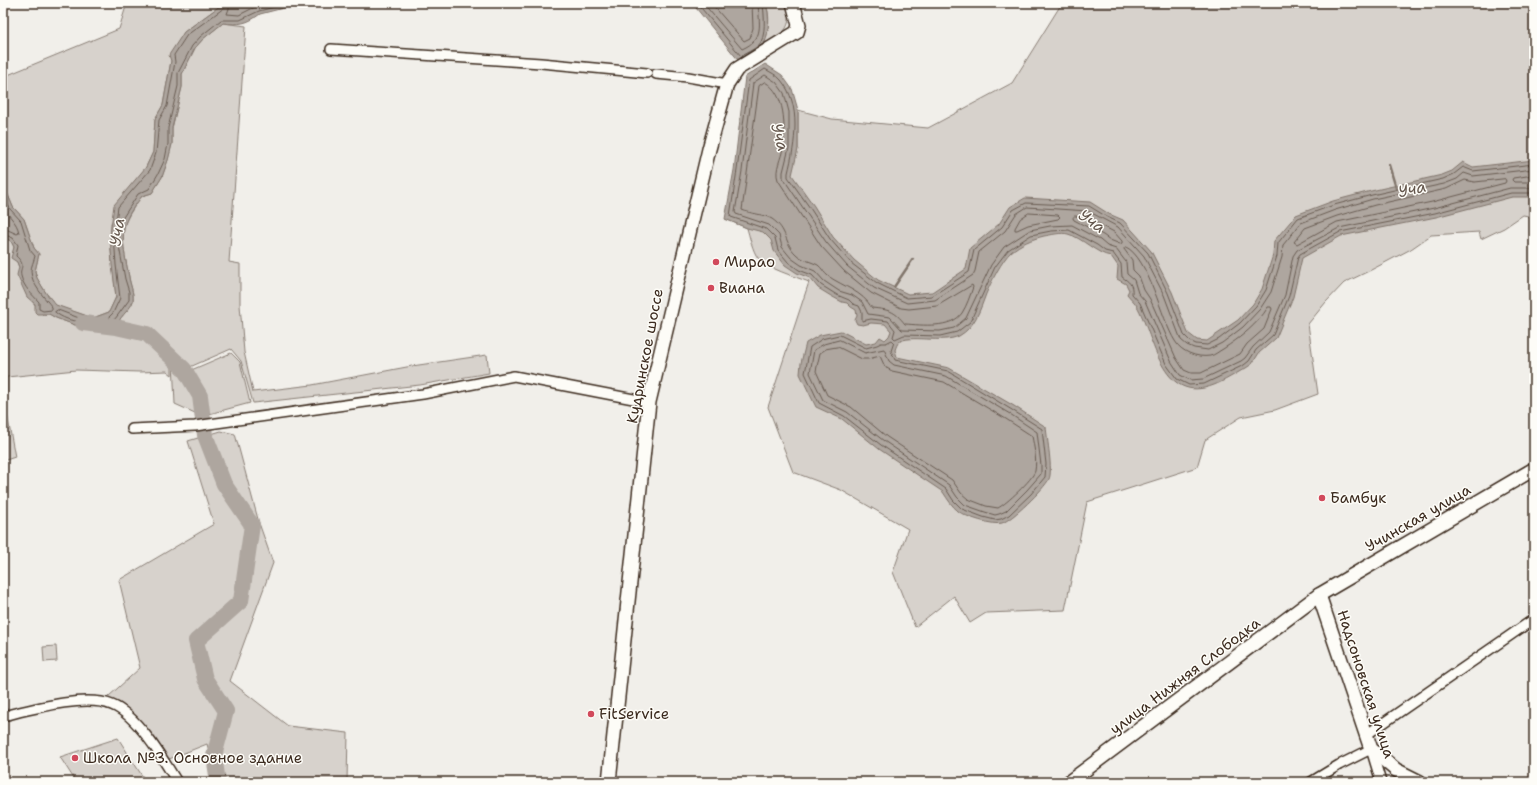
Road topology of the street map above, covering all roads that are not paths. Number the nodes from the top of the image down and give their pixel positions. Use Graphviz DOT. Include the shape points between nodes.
graph roads {
  1 [pos="793,3"];
  2 [pos="331,49"];
  3 [pos="727,84"];
  4 [pos="649,402"];
  5 [pos="132,429"];
  6 [pos="1534,469"];
  7 [pos="1319,595"];
  8 [pos="1534,619"];
  9 [pos="3,716"];
  10 [pos="1366,735"];
  11 [pos="1371,749"];
  12 [pos="177,782"];
  13 [pos="609,782"];
  14 [pos="1069,782"];
  15 [pos="1311,782"];
  16 [pos="1381,782"];
  17 [pos="1420,782"];
  1 -- 3 [label="street, Кудринское шоссе" via="799,26 797,32 737,69"];
  2 -- 3 [label="street" via="533,62 688,77"];
  3 -- 4 [label="street, Кудринское шоссе" via="690,222"];
  4 -- 5 [label="street" via="514,376 423,394 195,426"];
  4 -- 13 [label="street, Кудринское шоссе"];
  6 -- 7 [label="street, Учинская улица"];
  7 -- 10 [label="street, Надсоновская улица"];
  7 -- 14 [label="street, улица Нижняя Слободка"];
  8 -- 10 [label="street"];
  9 -- 12 [label="street" via="59,704 93,701 113,705 129,717 147,737"];
  10 -- 11 [label="street, Надсоновская улица"];
  11 -- 15 [label="street" via="1339,764"];
  11 -- 16 [label="street, Надсоновская улица"];
  11 -- 17 [label="street" via="1396,770"];
}
